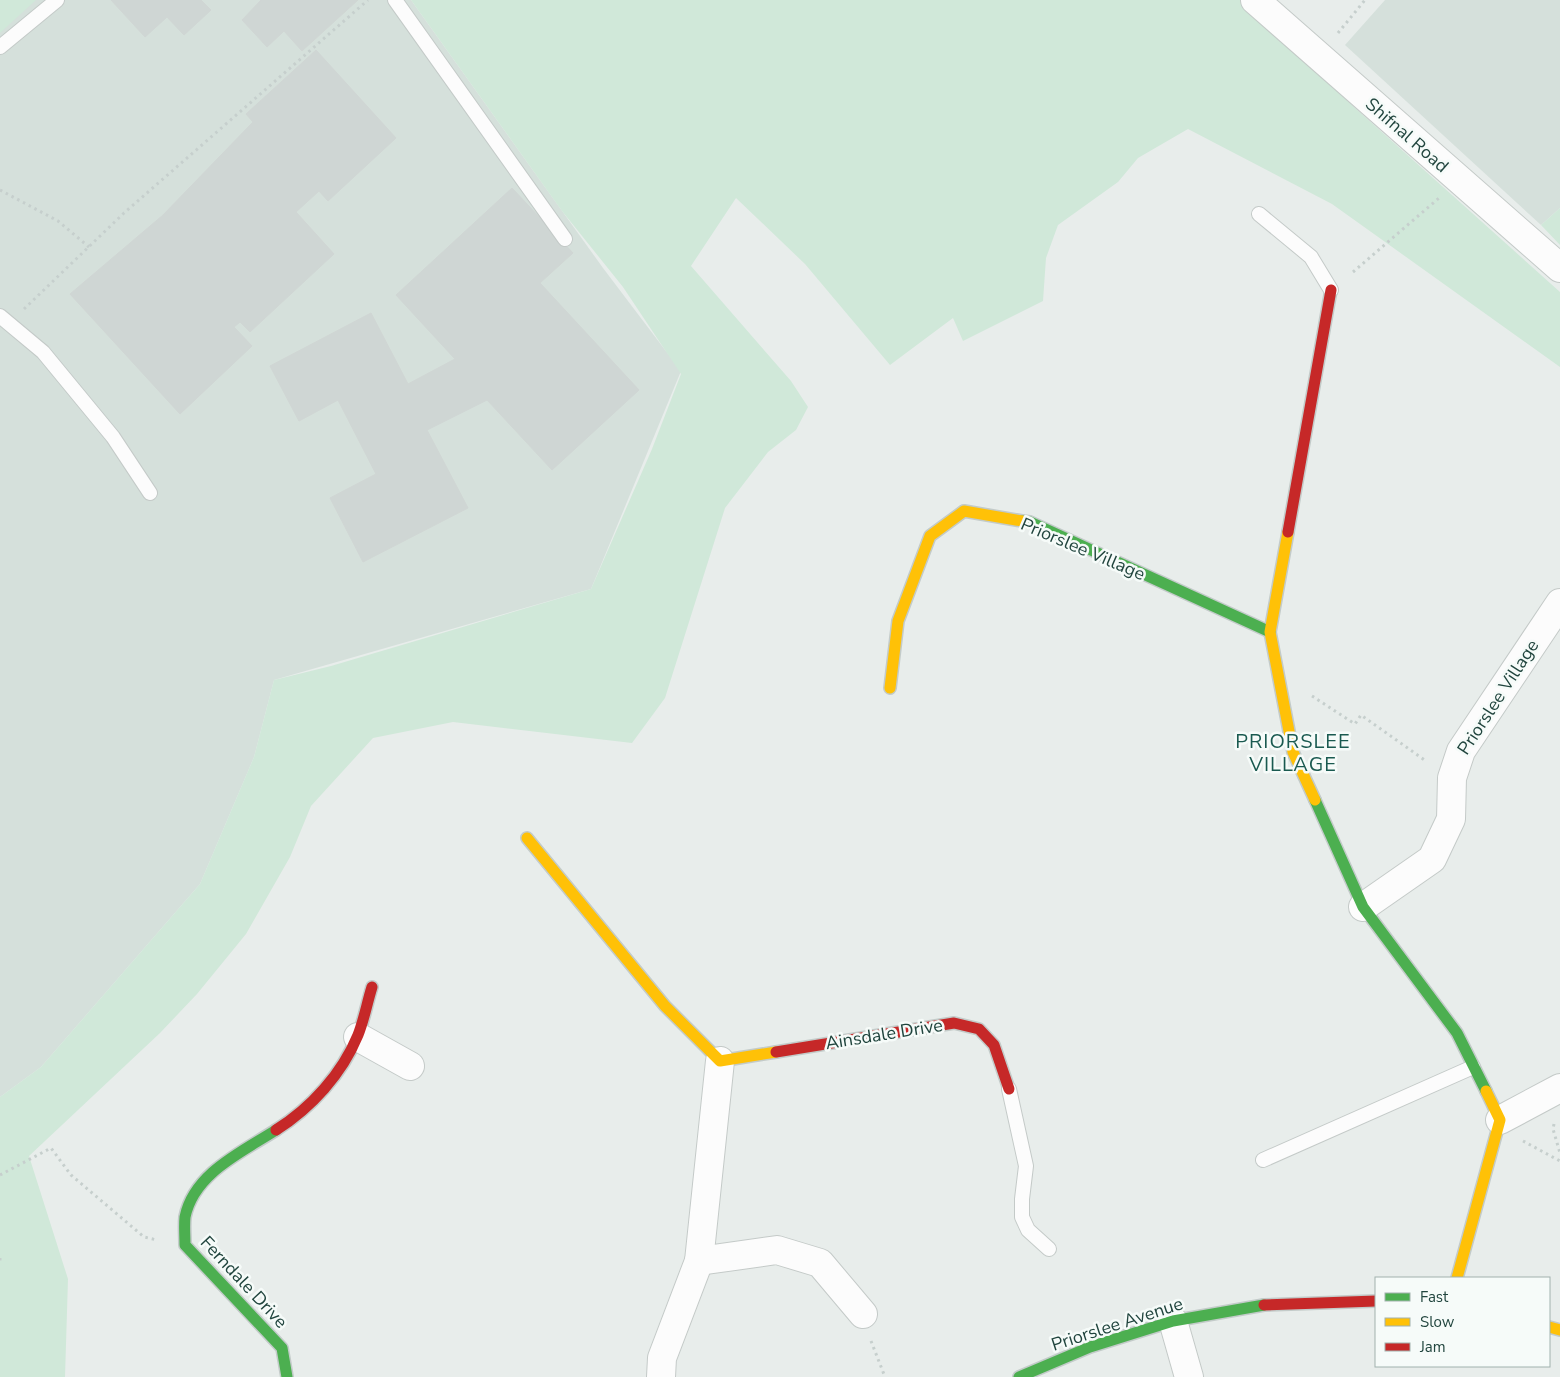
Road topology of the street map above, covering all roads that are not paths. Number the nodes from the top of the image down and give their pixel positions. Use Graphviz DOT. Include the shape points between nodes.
graph roads {
  1 [pos="57,0"];
  2 [pos="395,0"];
  3 [pos="1256,0"];
  4 [pos="0,47"];
  5 [pos="1260,214"];
  6 [pos="566,239"];
  7 [pos="1560,268"];
  8 [pos="1331,290"];
  9 [pos="4,320"];
  10 [pos="150,493"];
  11 [pos="1560,603"];
  12 [pos="1270,632"];
  13 [pos="890,688"];
  14 [pos="527,838"];
  15 [pos="1362,907"];
  16 [pos="372,987"];
  17 [pos="358,1036"];
  18 [pos="720,1061"];
  19 [pos="410,1066"];
  20 [pos="1474,1067"];
  21 [pos="1560,1088"];
  22 [pos="1009,1089"];
  23 [pos="1498,1126"];
  24 [pos="1263,1160"];
  25 [pos="1049,1250"];
  26 [pos="699,1262"];
  27 [pos="1457,1277"];
  28 [pos="1375,1301"];
  29 [pos="863,1314"];
  30 [pos="1174,1321"];
  31 [pos="287,1377"];
  32 [pos="662,1377"];
  33 [pos="1019,1377"];
  34 [pos="1189,1377"];
  1 -- 4 [label="lane"];
  2 -- 6 [label="lane"];
  3 -- 7 [label="street, Shifnal Road"];
  5 -- 8 [label="lane" via="1311,257"];
  8 -- 12 [label="street"];
  9 -- 10 [label="lane" via="49,360 113,438"];
  11 -- 15 [label="street, Priorslee Village" via="1461,751 1452,778 1450,819 1432,859"];
  12 -- 13 [label="street, Priorslee Village" via="1030,522 964,511 930,536 898,621"];
  12 -- 15 [label="street" via="1293,752"];
  14 -- 18 [label="street" via="665,1006"];
  15 -- 20 [label="street" via="1457,1033"];
  16 -- 17 [label="street, Ferndale Drive"];
  17 -- 19 [label="street"];
  17 -- 31 [label="street, Ferndale Drive" via="311,1103 283,1127 256,1140 208,1177 188,1206 182,1229 185,1245 282,1348"];
  18 -- 22 [label="street, Ainsdale Drive" via="954,1023 980,1029 994,1045"];
  18 -- 26 [label="street"];
  20 -- 23 [label="street"];
  20 -- 24 [label="lane"];
  21 -- 23 [label="street"];
  22 -- 25 [label="lane" via="1026,1166 1022,1217 1028,1230"];
  23 -- 27 [label="street"];
  26 -- 29 [label="street" via="777,1250 820,1263"];
  26 -- 32 [label="street" via="662,1358"];
  28 -- 30 [label="street, Priorslee Avenue" via="1261,1305"];
  30 -- 33 [label="street, Priorslee Avenue" via="1090,1347"];
  30 -- 34 [label="street"];
}
